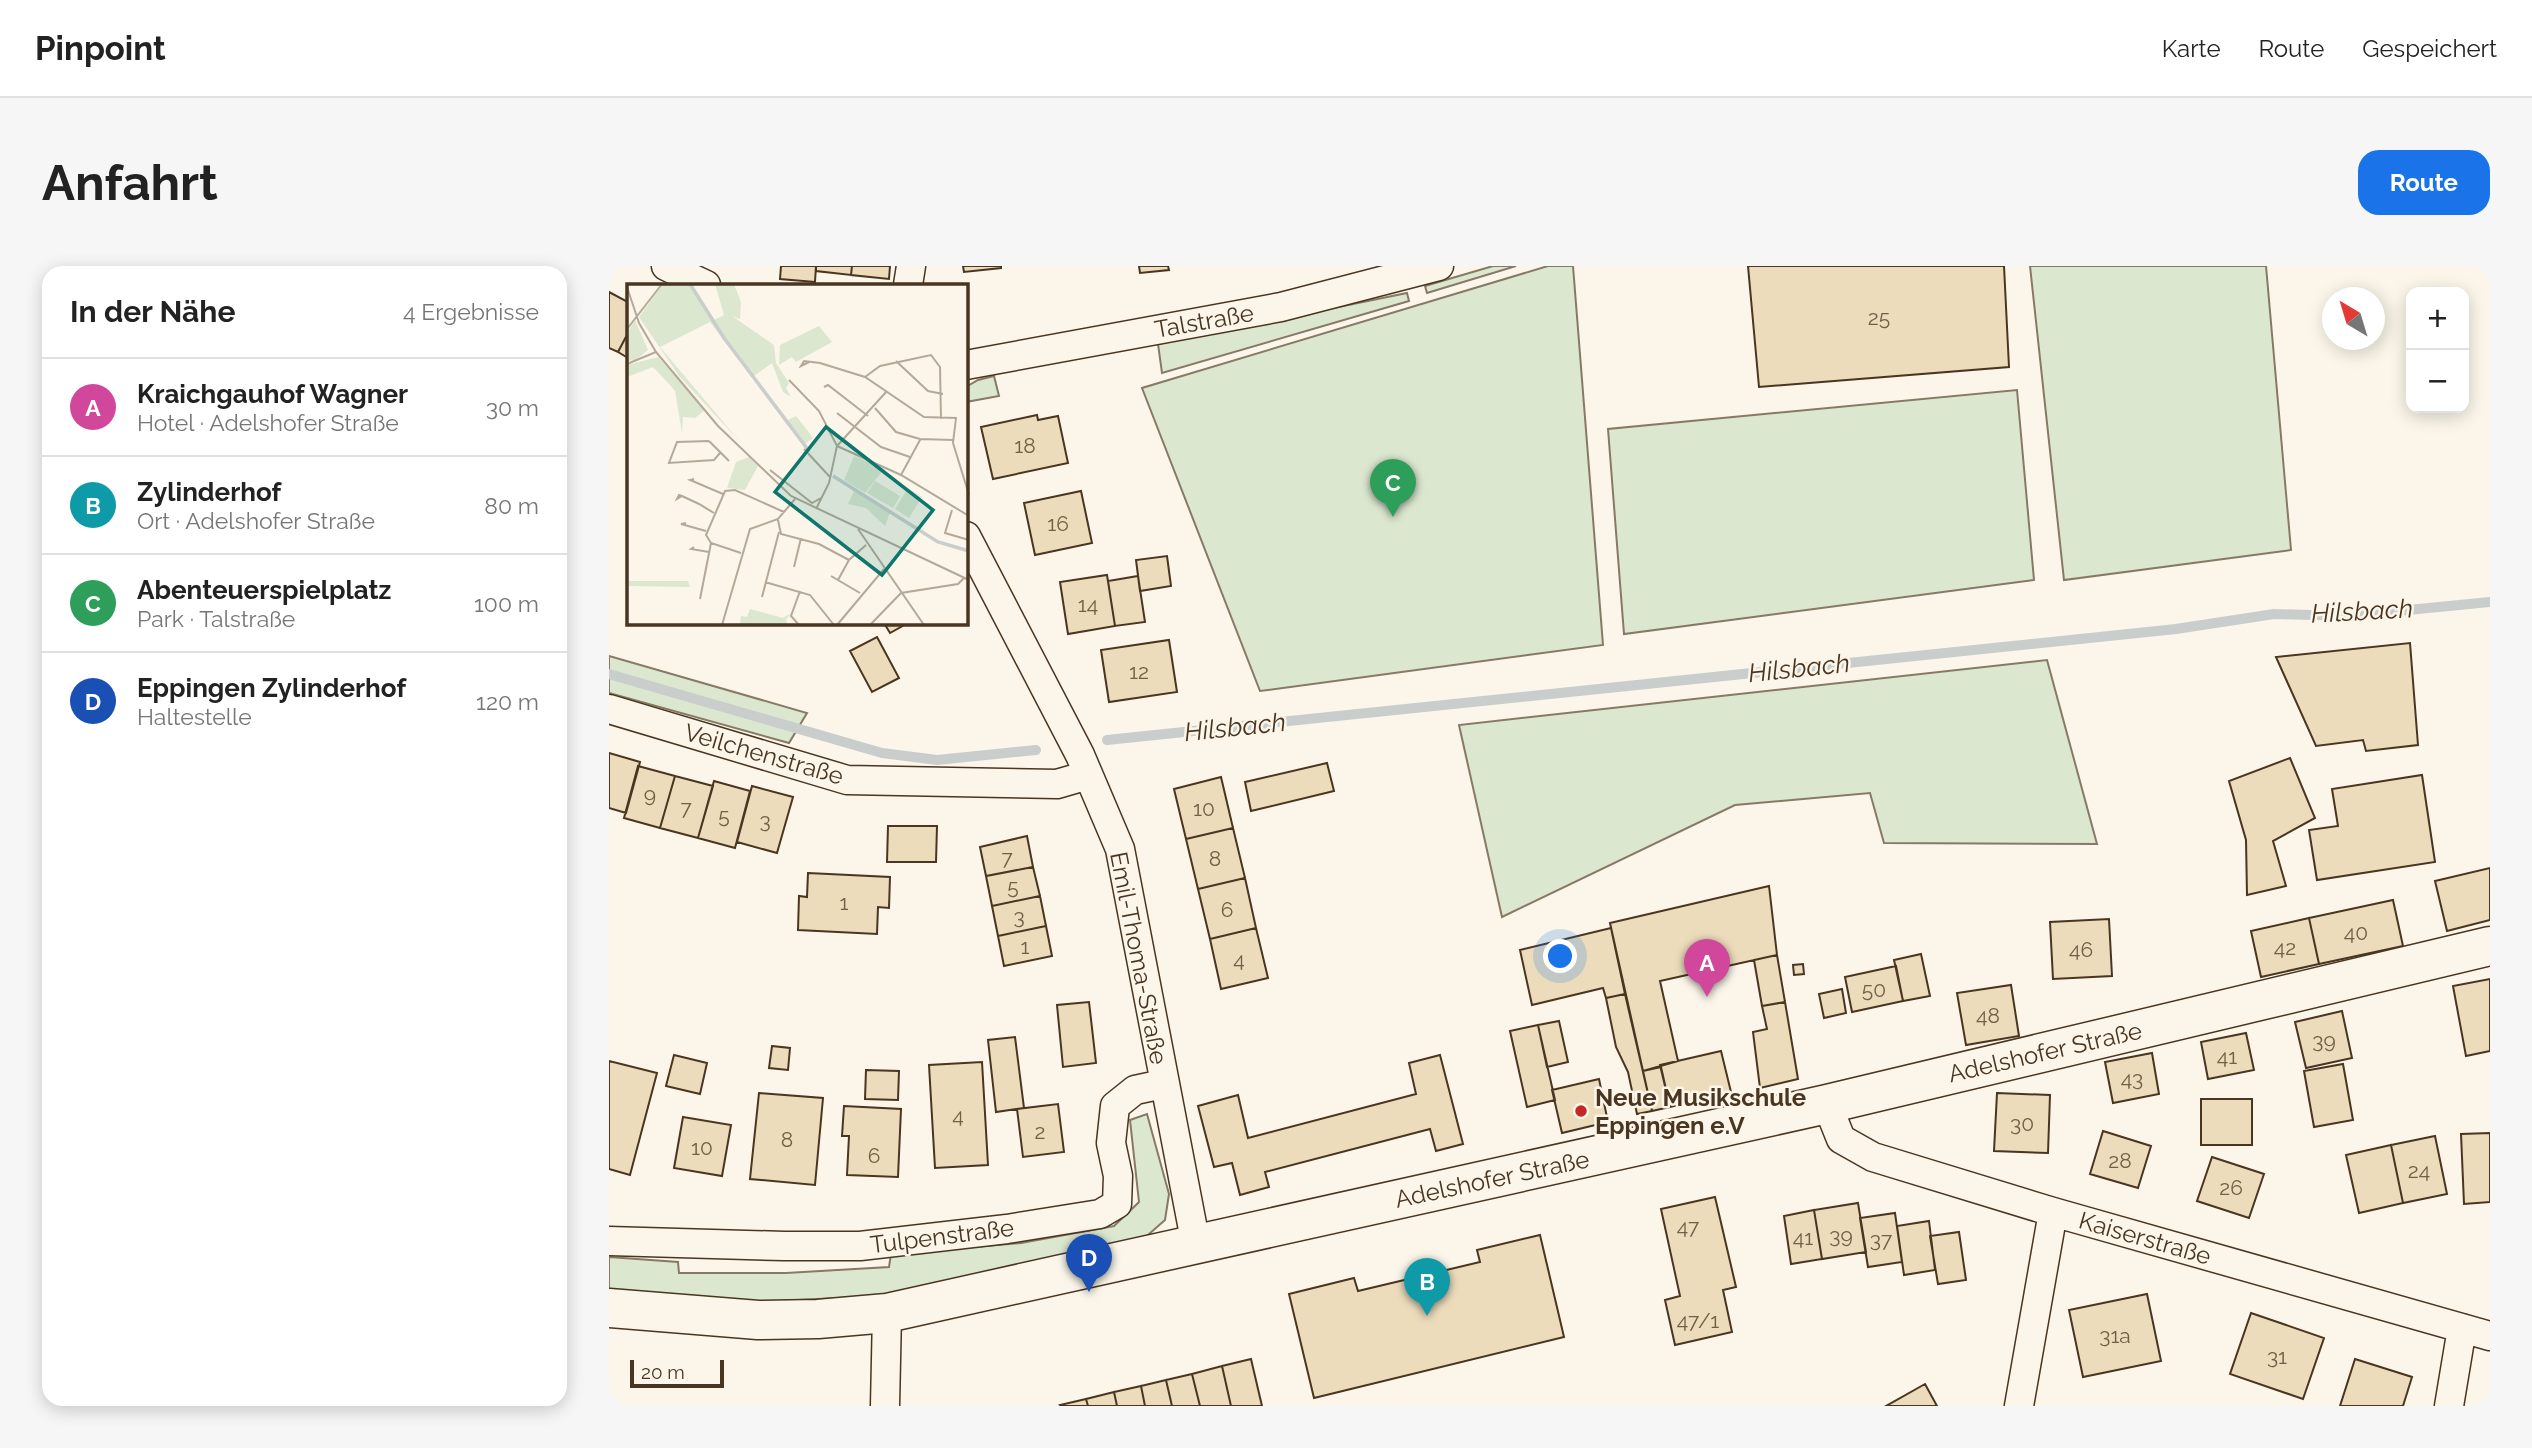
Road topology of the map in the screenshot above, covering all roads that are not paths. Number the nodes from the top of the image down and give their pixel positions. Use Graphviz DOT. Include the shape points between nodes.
graph roads {
  1 [pos="666,266"];
  2 [pos="911,266"];
  3 [pos="1439,266"];
  4 [pos="704,284"];
  5 [pos="908,284"];
  6 [pos="968,365"];
  7 [pos="968,540"];
  8 [pos="609,709"];
  9 [pos="1088,775"];
  10 [pos="2490,946"];
  11 [pos="1163,1084"];
  12 [pos="1827,1104"];
  13 [pos="2053,1212"];
  14 [pos="609,1241"];
  15 [pos="1196,1245"];
  16 [pos="609,1308"];
  17 [pos="887,1312"];
  18 [pos="2462,1328"];
  19 [pos="2490,1336"];
  20 [pos="885,1406"];
  21 [pos="2019,1406"];
  22 [pos="2449,1406"];
  1 -- 4 [label="street"];
  2 -- 5 [label="street"];
  3 -- 6 [label="street, Talstraße" via="1281,307"];
  7 -- 9 [label="street, Emil-Thoma-Straße"];
  8 -- 9 [label="street, Veilchenstraße" via="847,780 1057,783"];
  9 -- 11 [label="street, Emil-Thoma-Straße" via="1120,849"];
  10 -- 12 [label="street, Adelshofer Straße"];
  11 -- 14 [label="street, Tulpenstraße" via="1135,1090 1115,1105 1111,1143 1118,1176 1117,1204 1100,1214 860,1246"];
  11 -- 15 [label="street, Emil-Thoma-Straße"];
  12 -- 13 [label="street, Kaiserstraße" via="1841,1139 1873,1157"];
  12 -- 15 [label="street, Adelshofer Straße"];
  13 -- 18 [label="street, Kaiserstraße"];
  13 -- 21 [label="street"];
  15 -- 17 [label="street, Adelshofer Straße"];
  16 -- 17 [label="street, Adelshofer Straße" via="758,1320"];
  17 -- 20 [label="street"];
  18 -- 19 [label="street, Kaiserstraße"];
  18 -- 22 [label="street"];
}
